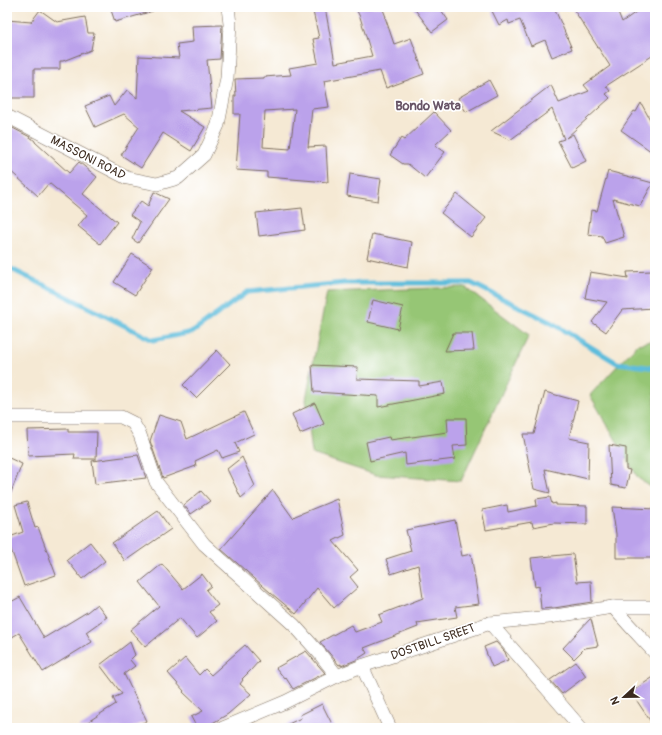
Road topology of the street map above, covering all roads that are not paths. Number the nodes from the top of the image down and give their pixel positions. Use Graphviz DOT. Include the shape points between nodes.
graph roads {
  1 [pos="228,7"];
  2 [pos="7,116"];
  3 [pos="7,417"];
  4 [pos="613,607"];
  5 [pos="655,607"];
  6 [pos="490,623"];
  7 [pos="655,653"];
  8 [pos="362,666"];
  9 [pos="337,676"];
  10 [pos="224,728"];
  11 [pos="390,728"];
  12 [pos="581,728"];
  1 -- 2 [label="street, MASSONI ROAD" via="230,24 226,78 218,125 204,155 178,178 158,184 127,178"];
  3 -- 9 [label="street" via="121,416 133,423 140,435 156,482 204,544 294,625"];
  4 -- 5 [label="street, DOSTBILL SREET"];
  4 -- 6 [label="street, DOSTBILL SREET"];
  4 -- 7 [label="street"];
  6 -- 8 [label="street, DOSTBILL SREET"];
  6 -- 12 [label="street"];
  8 -- 9 [label="street, DOSTBILL SREET"];
  8 -- 11 [label="street"];
  9 -- 10 [label="street, DOSTBILL SREET"];
}
